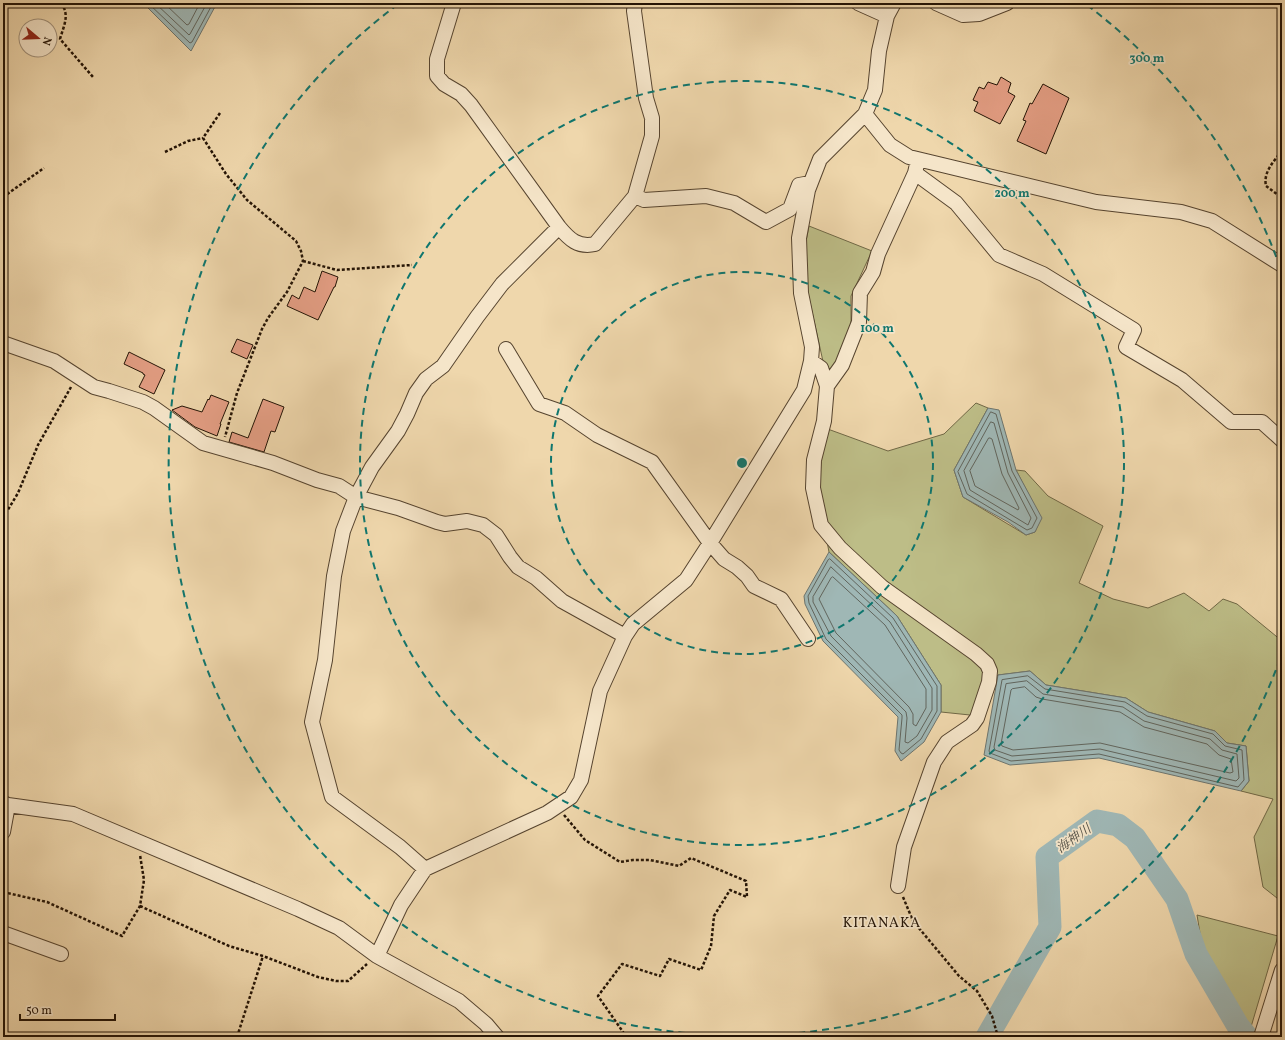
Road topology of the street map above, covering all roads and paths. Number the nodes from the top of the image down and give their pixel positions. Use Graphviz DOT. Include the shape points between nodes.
graph roads {
  1 [pos="61,3"];
  2 [pos="454,3"];
  3 [pos="635,3"];
  4 [pos="858,3"];
  5 [pos="894,3"];
  6 [pos="936,3"];
  7 [pos="1008,3"];
  8 [pos="887,16"];
  9 [pos="93,77"];
  10 [pos="220,113"];
  11 [pos="865,114"];
  12 [pos="204,138"];
  13 [pos="1282,151"];
  14 [pos="165,152"];
  15 [pos="917,166"];
  16 [pos="44,168"];
  17 [pos="810,183"];
  18 [pos="635,196"];
  19 [pos="3,197"];
  20 [pos="1282,198"];
  21 [pos="559,227"];
  22 [pos="303,261"];
  23 [pos="412,265"];
  24 [pos="1282,265"];
  25 [pos="3,343"];
  26 [pos="506,349"];
  27 [pos="811,361"];
  28 [pos="77,376"];
  29 [pos="827,386"];
  30 [pos="1282,440"];
  31 [pos="222,449"];
  32 [pos="356,497"];
  33 [pos="3,518"];
  34 [pos="710,543"];
  35 [pos="625,636"];
  36 [pos="808,639"];
  37 [pos="5,804"];
  38 [pos="556,807"];
  39 [pos="3,832"];
  40 [pos="138,840"];
  41 [pos="425,868"];
  42 [pos="898,886"];
  43 [pos="3,892"];
  44 [pos="140,906"];
  45 [pos="3,933"];
  46 [pos="61,954"];
  47 [pos="263,956"];
  48 [pos="377,956"];
  49 [pos="1282,970"];
  50 [pos="237,1037"];
  51 [pos="497,1037"];
  52 [pos="620,1037"];
  53 [pos="998,1037"];
  54 [pos="1261,1037"];
  1 -- 9 [label="path" via="66,18 60,39"];
  2 -- 21 [label="street" via="437,59 437,76 471,105"];
  3 -- 18 [label="street" via="646,98 652,118 652,136"];
  4 -- 8 [label="street"];
  5 -- 8 [label="street"];
  6 -- 7 [label="street" via="963,15 979,14"];
  8 -- 11 [label="street" via="879,51 875,90"];
  10 -- 12 [label="path"];
  11 -- 15 [label="street" via="890,145 909,157"];
  11 -- 17 [label="street" via="820,159"];
  12 -- 14 [label="path" via="188,141"];
  12 -- 22 [label="path" via="226,174 247,200 296,241"];
  13 -- 20 [label="path" via="1269,167 1264,181 1266,186"];
  15 -- 24 [label="street" via="1096,202 1181,212 1212,221"];
  15 -- 29 [label="street" via="878,254 873,272 860,293 859,322 842,365"];
  15 -- 30 [label="street" via="956,203 999,255 1043,274 1134,330 1126,348 1182,380 1231,422 1262,422"];
  16 -- 19 [label="path"];
  17 -- 18 [label="street" via="799,185 790,209 766,222 734,203 706,196 644,200"];
  17 -- 27 [label="street" via="799,238 801,293 812,347"];
  18 -- 21 [label="street" via="595,244 587,246 569,239"];
  21 -- 32 [label="street" via="502,284 443,366 426,379 416,393 398,431 372,467"];
  22 -- 23 [label="path" via="337,270"];
  22 -- 31 [label="path" via="287,292 262,329 238,393"];
  25 -- 28 [label="street" via="54,361"];
  26 -- 34 [label="street" via="539,404 565,413 597,435 652,462"];
  27 -- 29 [label="street" via="821,368"];
  27 -- 34 [label="street" via="804,390"];
  28 -- 31 [label="street" via="94,387 149,405 203,443"];
  28 -- 33 [label="path" via="38,445 18,493"];
  29 -- 42 [label="street" via="824,421 814,460 813,488 821,525 840,548 882,587 976,654 987,664 990,672 977,718 972,726 947,742 934,762 904,847"];
  31 -- 32 [label="street" via="273,463 339,486"];
  32 -- 35 [label="street" via="445,524 468,521 483,525 496,535 518,567 536,578 562,601"];
  32 -- 41 [label="street" via="342,531 331,596 325,660 312,722 332,797 400,846"];
  34 -- 35 [label="street" via="686,580 633,624"];
  34 -- 36 [label="street" via="754,586 781,599"];
  35 -- 38 [label="street" via="600,691 581,780 571,796"];
  37 -- 39 [label="street"];
  37 -- 40 [label="street" via="73,814"];
  38 -- 41 [label="street"];
  38 -- 52 [label="path" via="584,840 620,862 650,860 679,866 691,858 746,881 746,898 730,890 714,916 711,946 701,970 670,959 660,976 622,964 598,996 623,1032"];
  40 -- 44 [label="path" via="144,880"];
  40 -- 48 [label="street" via="339,928"];
  41 -- 48 [label="street" via="402,905"];
  42 -- 53 [label="path" via="913,921 959,976 977,991 992,1016"];
  43 -- 44 [label="path" via="47,902 122,936"];
  44 -- 47 [label="path" via="229,946"];
  45 -- 46 [label="street"];
  47 -- 48 [label="path" via="318,977 348,981"];
  47 -- 50 [label="path"];
  48 -- 51 [label="street" via="459,1001"];
  49 -- 54 [label="street"];
}
